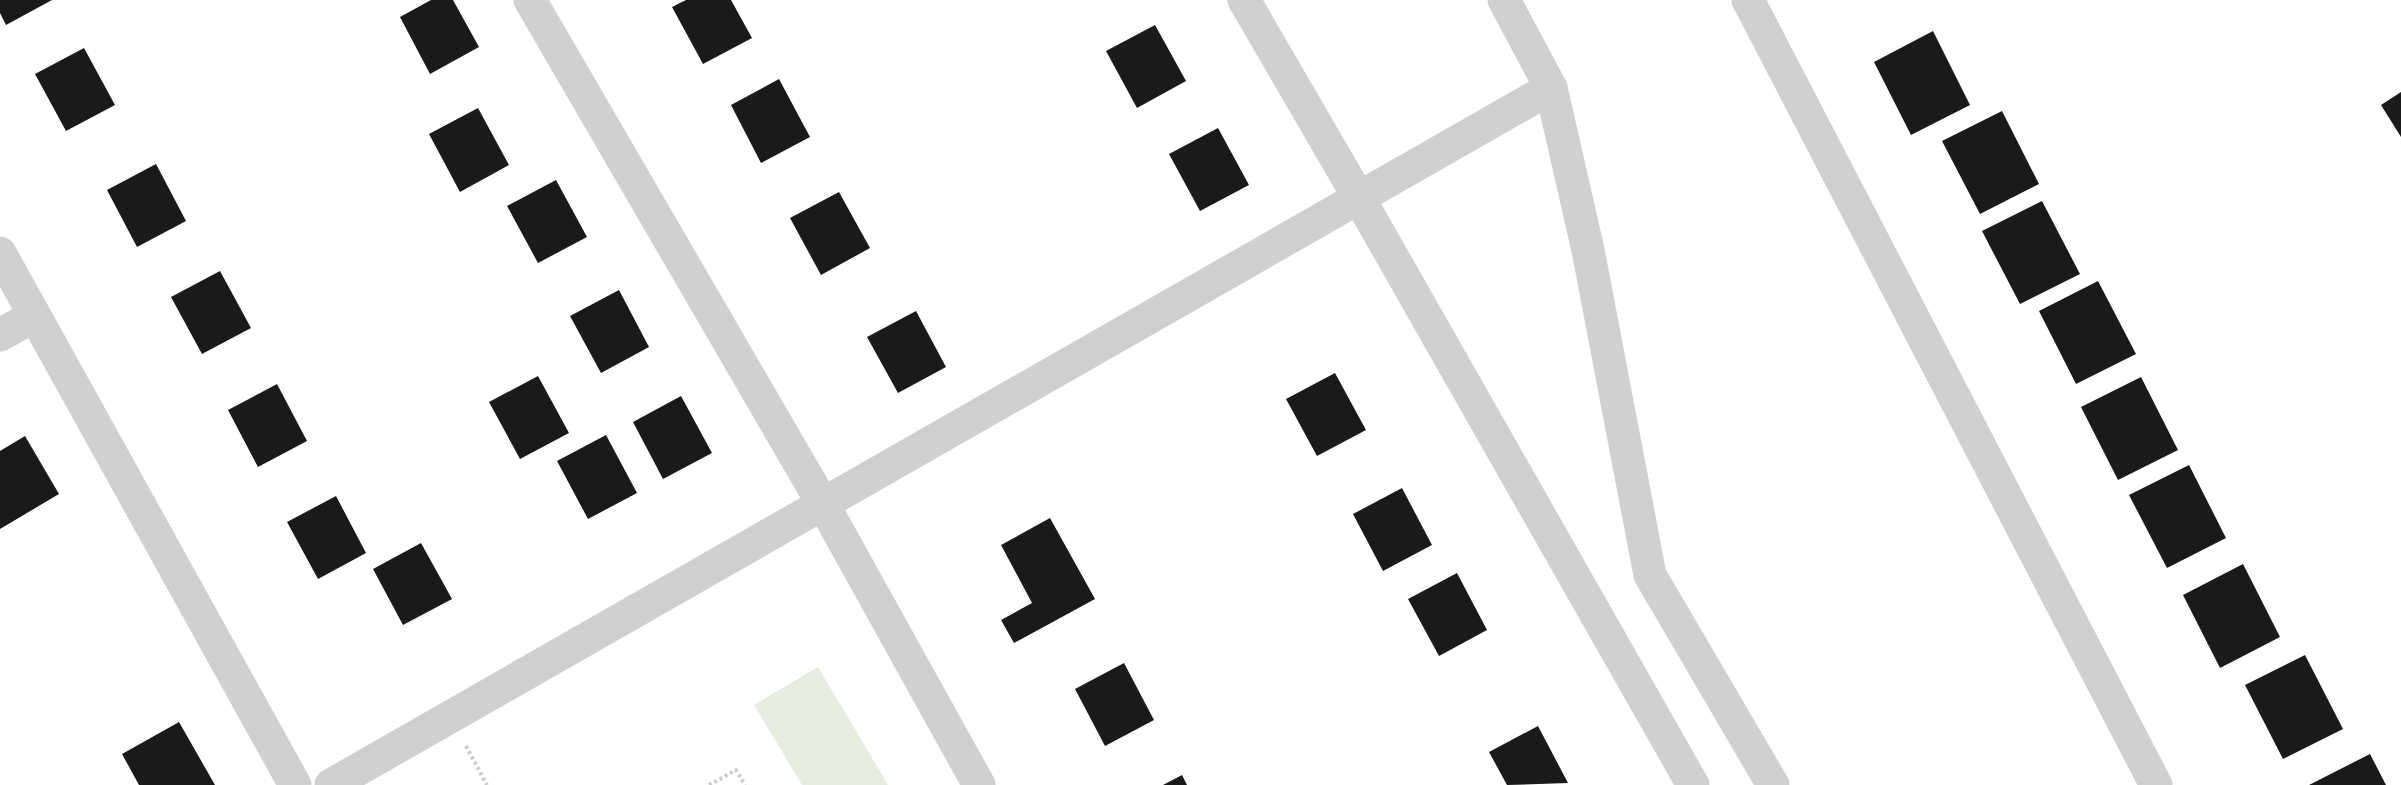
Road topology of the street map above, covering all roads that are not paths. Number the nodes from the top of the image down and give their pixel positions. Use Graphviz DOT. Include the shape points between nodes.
graph roads {
  1 [pos="530,0"];
  2 [pos="1244,0"];
  3 [pos="1504,0"];
  4 [pos="1748,0"];
  5 [pos="1551,88"];
  6 [pos="1359,198"];
  7 [pos="0,253"];
  8 [pos="34,316"];
  9 [pos="0,335"];
  10 [pos="823,504"];
  11 [pos="295,785"];
  12 [pos="330,785"];
  13 [pos="979,785"];
  14 [pos="1693,785"];
  15 [pos="1773,785"];
  16 [pos="2156,785"];
  1 -- 10 [label="street"];
  2 -- 6 [label="street"];
  3 -- 5 [label="street"];
  4 -- 16 [label="street"];
  5 -- 6 [label="street"];
  5 -- 15 [label="street" via="1588,250 1650,574"];
  6 -- 10 [label="street"];
  6 -- 14 [label="street"];
  7 -- 8 [label="street"];
  8 -- 9 [label="street"];
  8 -- 11 [label="street"];
  10 -- 12 [label="street"];
  10 -- 13 [label="street"];
}
